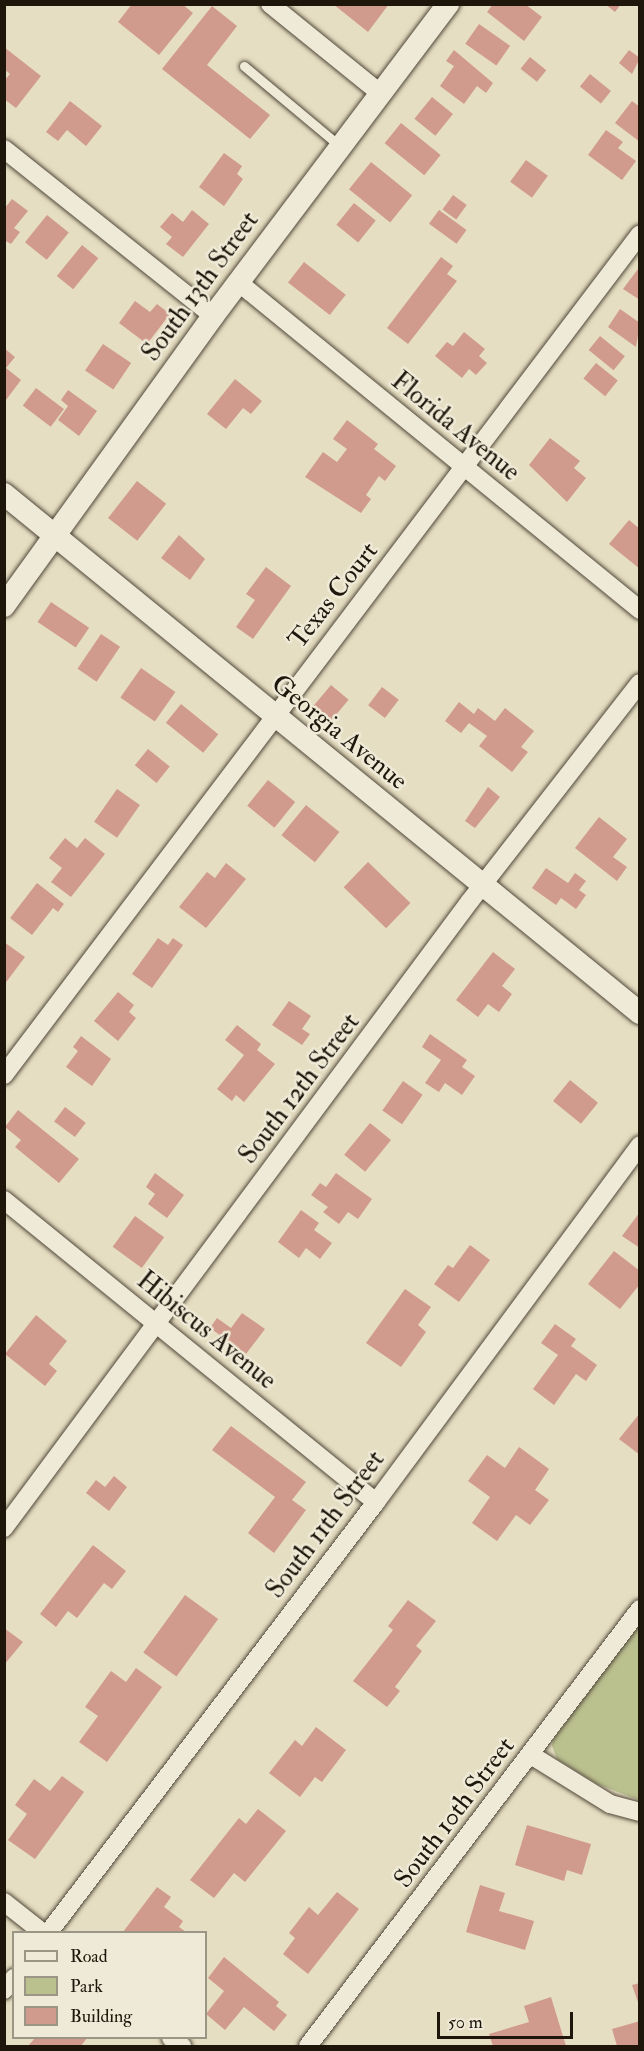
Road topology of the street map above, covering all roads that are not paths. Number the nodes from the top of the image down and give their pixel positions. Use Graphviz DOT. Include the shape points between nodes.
graph roads {
  1 [pos="270,4"];
  2 [pos="448,4"];
  3 [pos="244,66"];
  4 [pos="381,94"];
  5 [pos="340,147"];
  6 [pos="4,149"];
  7 [pos="639,234"];
  8 [pos="238,282"];
  9 [pos="213,316"];
  10 [pos="466,468"];
  11 [pos="4,494"];
  12 [pos="55,536"];
  13 [pos="4,606"];
  14 [pos="639,610"];
  15 [pos="639,683"];
  16 [pos="273,716"];
  17 [pos="482,886"];
  18 [pos="639,1013"];
  19 [pos="4,1076"];
  20 [pos="639,1145"];
  21 [pos="4,1200"];
  22 [pos="157,1324"];
  23 [pos="376,1502"];
  24 [pos="4,1528"];
  25 [pos="639,1609"];
  26 [pos="531,1755"];
  27 [pos="639,1812"];
  28 [pos="4,1902"];
  29 [pos="41,1931"];
  30 [pos="50,1931"];
  31 [pos="308,2046"];
  1 -- 4 [label="street"];
  2 -- 4 [label="street, South 13th Street"];
  3 -- 5 [label="lane"];
  4 -- 5 [label="street, South 13th Street"];
  5 -- 8 [label="street, South 13th Street"];
  6 -- 9 [label="street"];
  7 -- 10 [label="street, Texas Court"];
  8 -- 9 [label="street, South 13th Street"];
  8 -- 10 [label="street, Florida Avenue"];
  9 -- 12 [label="street, South 13th Street"];
  10 -- 14 [label="street, Florida Avenue"];
  10 -- 16 [label="street, Texas Court"];
  11 -- 12 [label="street, Georgia Avenue"];
  12 -- 13 [label="street, South 13th Street"];
  12 -- 16 [label="street, Georgia Avenue"];
  15 -- 17 [label="street, South 12th Street"];
  16 -- 17 [label="street, Georgia Avenue"];
  16 -- 19 [label="street, Texas Court"];
  17 -- 18 [label="street, Georgia Avenue"];
  17 -- 22 [label="street, South 12th Street"];
  20 -- 23 [label="street, South 11th Street"];
  21 -- 22 [label="street, Hibiscus Avenue"];
  22 -- 23 [label="street, Hibiscus Avenue"];
  22 -- 24 [label="street, South 12th Street"];
  23 -- 30 [label="street, South 11th Street"];
  25 -- 26 [label="street, South 10th Street"];
  26 -- 27 [label="street" via="610,1804"];
  26 -- 31 [label="street, South 10th Street"];
  28 -- 29 [label="street"];
}
